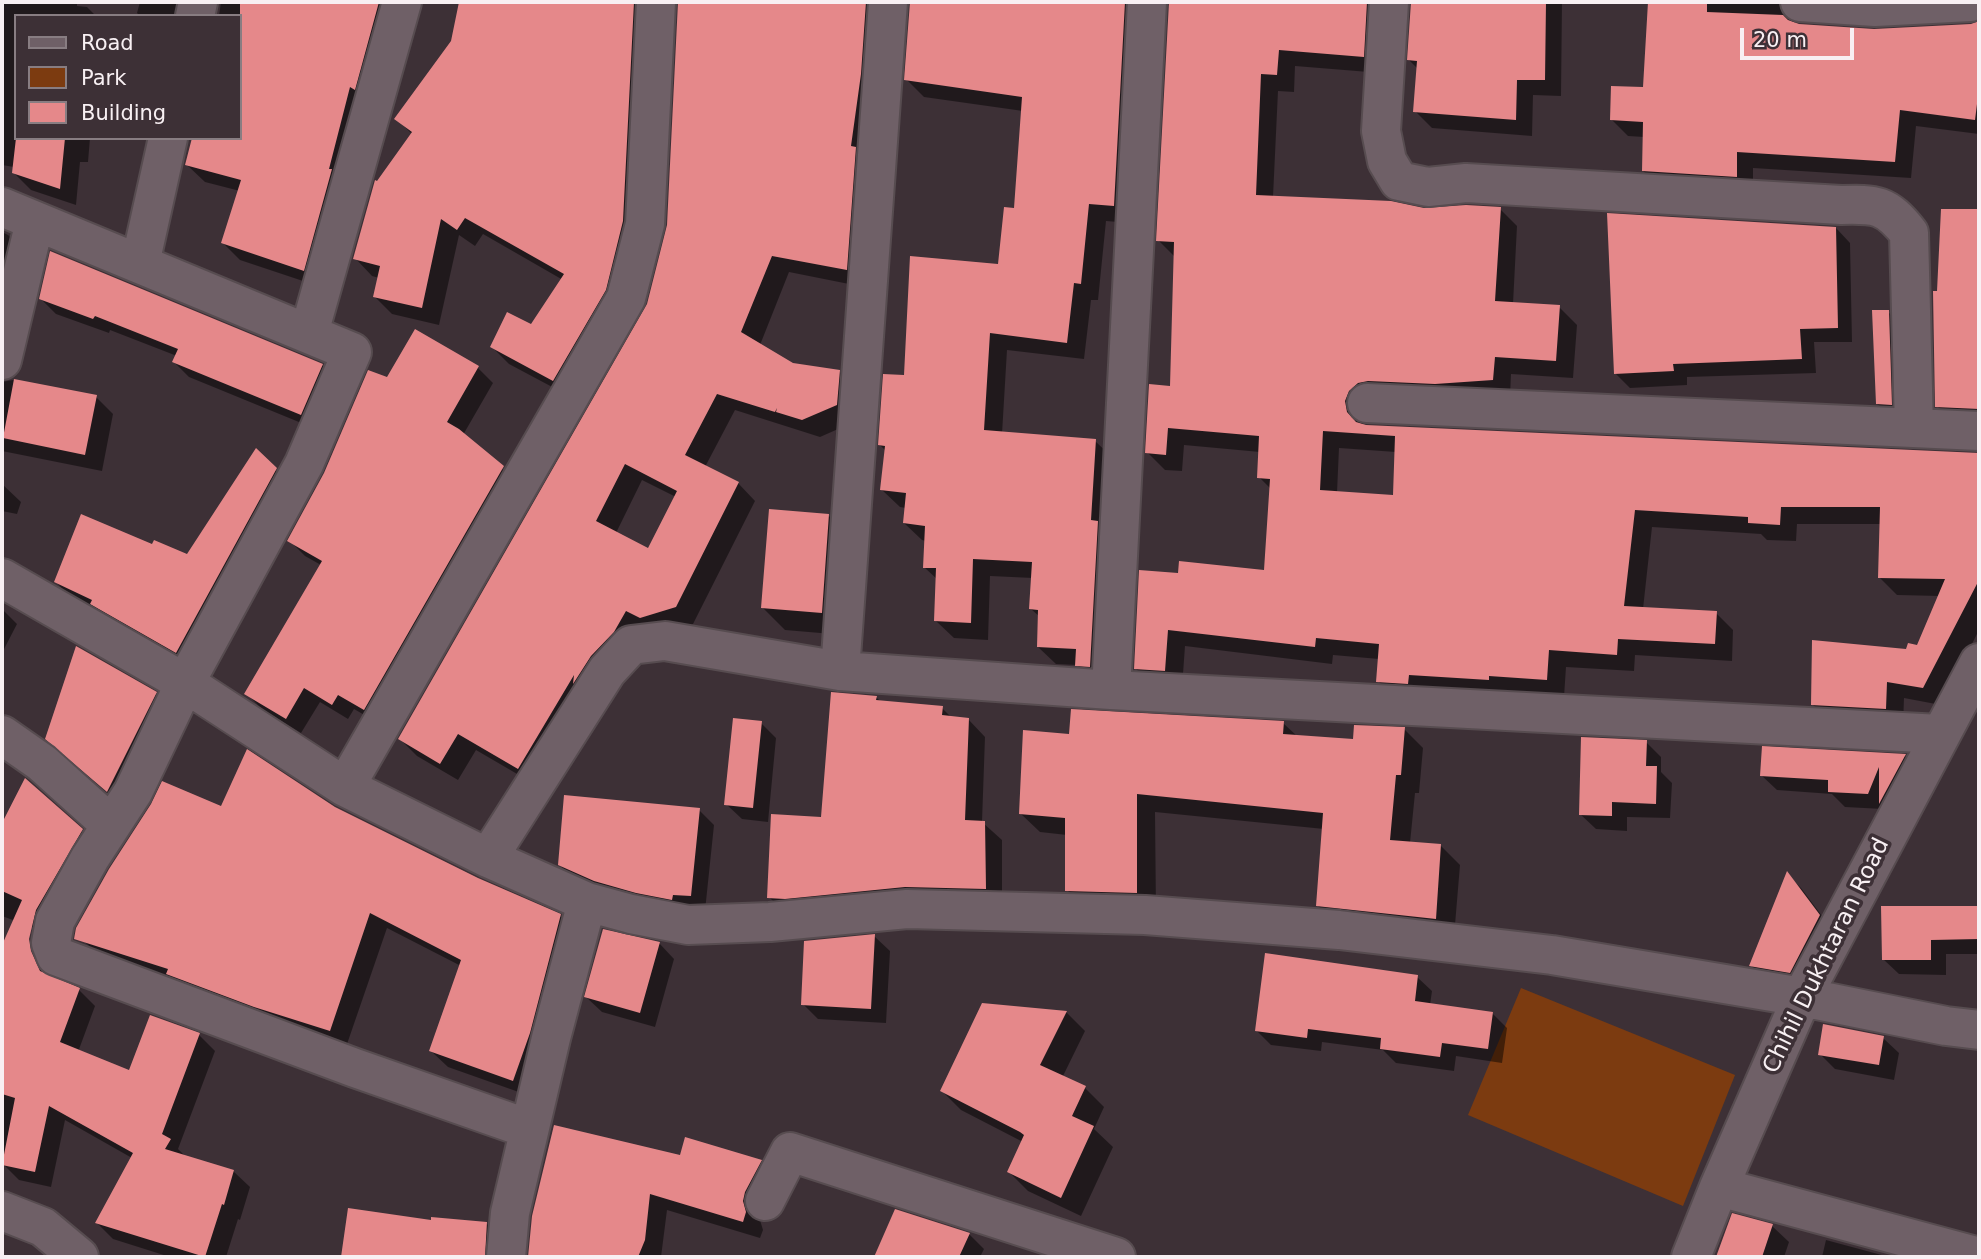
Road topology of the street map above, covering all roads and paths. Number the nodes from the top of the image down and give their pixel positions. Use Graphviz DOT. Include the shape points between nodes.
graph roads {
  1 [pos="402,2"];
  2 [pos="656,2"];
  3 [pos="888,2"];
  4 [pos="1147,2"];
  5 [pos="1389,2"];
  6 [pos="1800,2"];
  7 [pos="1970,2"];
  8 [pos="1875,4"];
  9 [pos="168,140"];
  10 [pos="18,214"];
  11 [pos="140,264"];
  12 [pos="309,333"];
  13 [pos="2,360"];
  14 [pos="1367,403"];
  15 [pos="1914,428"];
  16 [pos="1979,431"];
  17 [pos="2,578"];
  18 [pos="1979,663"];
  19 [pos="840,671"];
  20 [pos="185,683"];
  21 [pos="1111,690"];
  22 [pos="1940,734"];
  23 [pos="2,735"];
  24 [pos="345,787"];
  25 [pos="111,825"];
  26 [pos="488,858"];
  27 [pos="587,902"];
  28 [pos="1802,997"];
  29 [pos="1979,1030"];
  30 [pos="529,1129"];
  31 [pos="1719,1187"];
  32 [pos="765,1201"];
  33 [pos="2,1211"];
  34 [pos="1047,1246"];
  35 [pos="79,1257"];
  36 [pos="506,1257"];
  37 [pos="1116,1257"];
  38 [pos="1691,1257"];
  39 [pos="1979,1257"];
  1 -- 12 [label="street"];
  2 -- 24 [label="street" via="645,224 626,298"];
  3 -- 19 [label="street"];
  4 -- 21 [label="street"];
  5 -- 15 [label="street" via="1381,131 1387,161 1399,181 1428,187 1466,183 1868,204 1894,214 1909,233"];
  6 -- 8 [label="street"];
  7 -- 8 [label="street"];
  9 -- 11 [label="street"];
  10 -- 11 [label="street"];
  10 -- 13 [label="street"];
  11 -- 12 [label="street"];
  12 -- 20 [label="street" via="352,352 304,464"];
  14 -- 15 [label="street"];
  15 -- 16 [label="street"];
  17 -- 20 [label="street"];
  18 -- 22 [label="street, Chihil Dukhtaran Road"];
  19 -- 21 [label="street"];
  19 -- 26 [label="street" via="665,641 631,645 607,671"];
  20 -- 24 [label="street"];
  20 -- 25 [label="street" via="133,792"];
  21 -- 22 [label="street"];
  22 -- 28 [label="street, Chihil Dukhtaran Road"];
  23 -- 25 [label="street" via="42,763"];
  24 -- 26 [label="street"];
  25 -- 30 [label="street" via="55,921 51,943 57,956"];
  26 -- 27 [label="street"];
  27 -- 28 [label="street" via="688,925 907,909 1173,917 1339,930 1552,955"];
  27 -- 30 [label="street"];
  28 -- 29 [label="street"];
  28 -- 31 [label="street, Chihil Dukhtaran Road"];
  30 -- 36 [label="street" via="510,1213"];
  31 -- 38 [label="street, Chihil Dukhtaran Road"];
  31 -- 39 [label="street"];
  32 -- 34 [label="street" via="790,1152"];
  33 -- 35 [label="street" via="43,1227"];
  34 -- 37 [label="street"];
}
